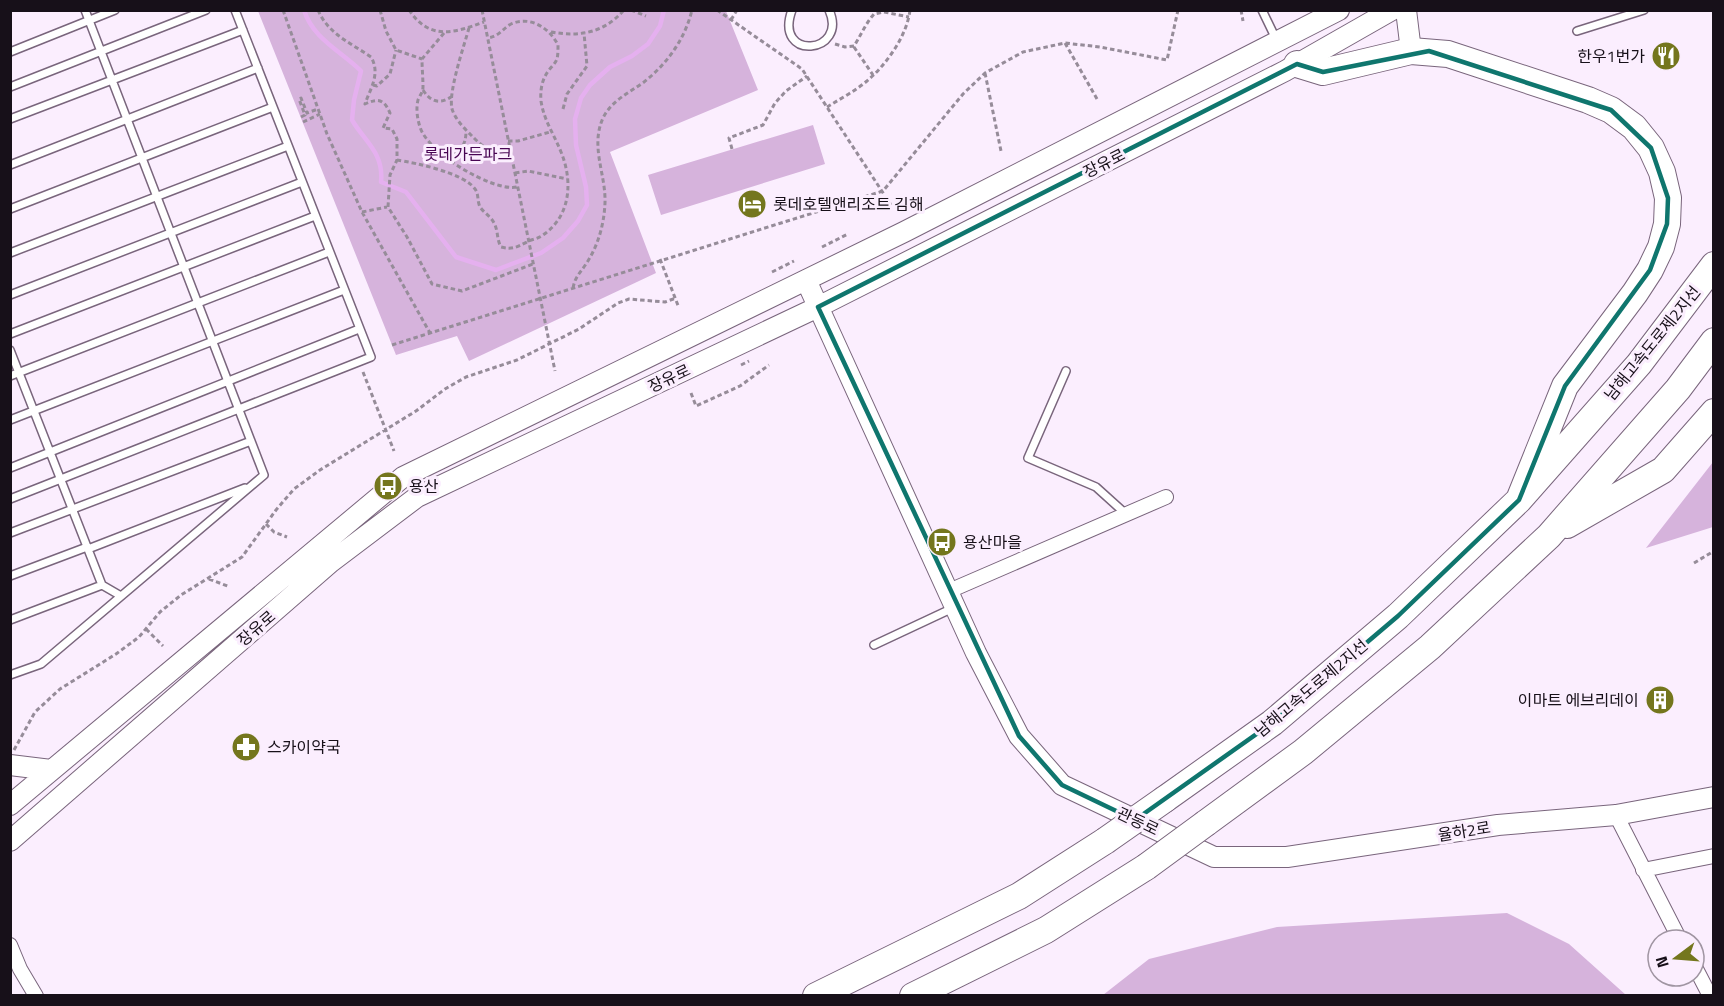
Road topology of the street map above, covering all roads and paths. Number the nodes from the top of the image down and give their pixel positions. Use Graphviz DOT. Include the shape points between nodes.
graph roads {
  1 [pos="85,10"];
  2 [pos="115,10"];
  3 [pos="206,10"];
  4 [pos="235,10"];
  5 [pos="283,10"];
  6 [pos="318,10"];
  7 [pos="380,10"];
  8 [pos="409,10"];
  9 [pos="482,10"];
  10 [pos="624,10"];
  11 [pos="630,10"];
  12 [pos="692,10"];
  13 [pos="717,10"];
  14 [pos="737,10"];
  15 [pos="792,10"];
  16 [pos="829,10"];
  17 [pos="910,10"];
  18 [pos="1178,10"];
  19 [pos="1241,10"];
  20 [pos="1262,10"];
  21 [pos="1339,10"];
  22 [pos="1392,10"];
  23 [pos="1406,10"];
  24 [pos="1644,10"];
  25 [pos="638,12"];
  26 [pos="646,16"];
  27 [pos="909,17"];
  28 [pos="731,20"];
  29 [pos="89,21"];
  30 [pos="1243,21"];
  31 [pos="484,22"];
  32 [pos="469,28"];
  33 [pos="243,30"];
  34 [pos="1577,31"];
  35 [pos="549,32"];
  36 [pos="444,33"];
  37 [pos="584,33"];
  38 [pos="487,38"];
  39 [pos="827,38"];
  40 [pos="1278,42"];
  41 [pos="1065,43"];
  42 [pos="854,46"];
  43 [pos="396,50"];
  44 [pos="1411,51"];
  45 [pos="10,52"];
  46 [pos="101,52"];
  47 [pos="422,59"];
  48 [pos="1298,64"];
  49 [pos="258,68"];
  50 [pos="985,73"];
  51 [pos="873,75"];
  52 [pos="807,76"];
  53 [pos="112,80"];
  54 [pos="373,85"];
  55 [pos="10,87"];
  56 [pos="423,90"];
  57 [pos="451,97"];
  58 [pos="1098,99"];
  59 [pos="273,107"];
  60 [pos="827,107"];
  61 [pos="318,109"];
  62 [pos="563,109"];
  63 [pos="320,114"];
  64 [pos="10,119"];
  65 [pos="127,119"];
  66 [pos="466,130"];
  67 [pos="550,132"];
  68 [pos="508,141"];
  69 [pos="288,146"];
  70 [pos="732,149"];
  71 [pos="1001,151"];
  72 [pos="511,154"];
  73 [pos="442,155"];
  74 [pos="142,158"];
  75 [pos="397,160"];
  76 [pos="10,165"];
  77 [pos="515,173"];
  78 [pos="567,179"];
  79 [pos="302,182"];
  80 [pos="517,187"];
  81 [pos="883,191"];
  82 [pos="157,196"];
  83 [pos="891,205"];
  84 [pos="388,207"];
  85 [pos="10,209"];
  86 [pos="362,212"];
  87 [pos="315,216"];
  88 [pos="171,233"];
  89 [pos="848,234"];
  90 [pos="529,243"];
  91 [pos="822,247"];
  92 [pos="329,252"];
  93 [pos="10,253"];
  94 [pos="660,259"];
  95 [pos="794,261"];
  96 [pos="533,266"];
  97 [pos="1713,266"];
  98 [pos="184,267"];
  99 [pos="772,272"];
  100 [pos="806,280"];
  101 [pos="572,289"];
  102 [pos="344,290"];
  103 [pos="10,295"];
  104 [pos="540,298"];
  105 [pos="676,298"];
  106 [pos="198,303"];
  107 [pos="818,307"];
  108 [pos="679,308"];
  109 [pos="360,329"];
  110 [pos="430,333"];
  111 [pos="10,334"];
  112 [pos="1713,340"];
  113 [pos="213,341"];
  114 [pos="549,344"];
  115 [pos="392,345"];
  116 [pos="10,350"];
  117 [pos="769,365"];
  118 [pos="363,371"];
  119 [pos="555,371"];
  120 [pos="1066,371"];
  121 [pos="19,373"];
  122 [pos="10,376"];
  123 [pos="228,381"];
  124 [pos="691,393"];
  125 [pos="239,409"];
  126 [pos="34,411"];
  127 [pos="1713,412"];
  128 [pos="10,420"];
  129 [pos="385,430"];
  130 [pos="251,441"];
  131 [pos="50,452"];
  132 [pos="394,452"];
  133 [pos="10,468"];
  134 [pos="61,479"];
  135 [pos="252,486"];
  136 [pos="1166,497"];
  137 [pos="10,499"];
  138 [pos="1519,500"];
  139 [pos="73,510"];
  140 [pos="1127,515"];
  141 [pos="266,524"];
  142 [pos="10,533"];
  143 [pos="1549,536"];
  144 [pos="288,537"];
  145 [pos="88,548"];
  146 [pos="1713,551"];
  147 [pos="1694,562"];
  148 [pos="10,576"];
  149 [pos="208,578"];
  150 [pos="102,585"];
  151 [pos="230,588"];
  152 [pos="121,596"];
  153 [pos="952,599"];
  154 [pos="10,620"];
  155 [pos="146,629"];
  156 [pos="874,645"];
  157 [pos="163,646"];
  158 [pos="10,675"];
  159 [pos="11,755"];
  160 [pos="10,765"];
  161 [pos="51,770"];
  162 [pos="1713,796"];
  163 [pos="10,805"];
  164 [pos="1616,815"];
  165 [pos="10,841"];
  166 [pos="1713,856"];
  167 [pos="1214,857"];
  168 [pos="1643,870"];
  169 [pos="1674,928"];
  170 [pos="10,945"];
  171 [pos="36,996"];
  172 [pos="816,996"];
  173 [pos="913,996"];
  1 -- 29 [label="lane"];
  2 -- 29 [label="lane"];
  3 -- 46 [label="lane"];
  4 -- 33 [label="lane"];
  5 -- 61 [label="path"];
  6 -- 54 [label="path" via="332,32 371,57 375,64"];
  7 -- 43 [label="path"];
  8 -- 36 [label="path" via="424,25"];
  9 -- 31 [label="path"];
  10 -- 37 [label="path" via="612,24"];
  11 -- 25 [label="path"];
  12 -- 101 [label="path" via="684,34 660,67 616,100 602,120 596,141 605,190 604,221"];
  13 -- 28 [label="path"];
  14 -- 28 [label="path"];
  15 -- 39 [label="lane" via="788,22 791,36 798,44 815,46"];
  16 -- 39 [label="lane" via="832,26"];
  17 -- 27 [label="path"];
  18 -- 41 [label="path" via="1167,60"];
  19 -- 30 [label="path"];
  20 -- 40 [label="lane"];
  21 -- 40 [label="main road, 장유로"];
  22 -- 48 [label="main road, 장유로"];
  23 -- 44 [label="main road"];
  24 -- 34 [label="lane"];
  25 -- 26 [label="path"];
  27 -- 42 [label="path" via="874,14"];
  27 -- 51 [label="path" via="899,41"];
  28 -- 52 [label="path"];
  29 -- 45 [label="lane"];
  29 -- 46 [label="lane"];
  31 -- 32 [label="path"];
  31 -- 38 [label="path"];
  32 -- 36 [label="path"];
  32 -- 57 [label="path"];
  33 -- 49 [label="lane"];
  33 -- 53 [label="lane"];
  35 -- 37 [label="path"];
  35 -- 38 [label="path" via="541,25 523,22 510,24 498,36"];
  35 -- 67 [label="path" via="558,45 556,61 541,88"];
  36 -- 47 [label="path"];
  37 -- 62 [label="path" via="587,66 567,94"];
  38 -- 68 [label="path"];
  39 -- 42 [label="path" via="834,44"];
  40 -- 100 [label="main road, 장유로"];
  41 -- 50 [label="path" via="1023,52"];
  41 -- 58 [label="path"];
  42 -- 51 [label="path"];
  43 -- 47 [label="path"];
  43 -- 54 [label="path" via="390,74 377,86"];
  44 -- 48 [label="highway" via="1323,72"];
  44 -- 138 [label="highway" via="1448,54 1611,110 1640,134 1662,172 1668,198 1661,247 1640,285 1565,386"];
  46 -- 53 [label="lane"];
  46 -- 55 [label="lane"];
  47 -- 56 [label="path"];
  48 -- 107 [label="main road, 장유로"];
  49 -- 59 [label="lane"];
  49 -- 65 [label="lane"];
  50 -- 71 [label="path"];
  50 -- 81 [label="path"];
  51 -- 60 [label="path"];
  52 -- 60 [label="path"];
  52 -- 70 [label="path" via="775,103 763,125 729,138"];
  53 -- 64 [label="lane"];
  53 -- 65 [label="lane"];
  54 -- 75 [label="path" via="364,104 372,100 387,105 390,113 383,128 392,129 397,139"];
  56 -- 57 [label="path" via="434,101"];
  56 -- 73 [label="path" via="417,104 419,126 427,141"];
  57 -- 66 [label="path" via="453,110"];
  59 -- 69 [label="lane"];
  59 -- 74 [label="lane"];
  60 -- 81 [label="path"];
  61 -- 63 [label="path"];
  61 -- 63 [label="path" via="307,114 299,99 305,116 302,119"];
  63 -- 86 [label="path"];
  65 -- 74 [label="lane"];
  65 -- 76 [label="lane"];
  66 -- 72 [label="path" via="492,152"];
  66 -- 73 [label="path" via="465,145"];
  67 -- 68 [label="path"];
  67 -- 78 [label="path" via="562,153"];
  68 -- 72 [label="path"];
  69 -- 79 [label="lane"];
  69 -- 82 [label="lane"];
  72 -- 77 [label="path"];
  73 -- 80 [label="path" via="497,186"];
  74 -- 82 [label="lane"];
  74 -- 85 [label="lane"];
  75 -- 84 [label="path" via="390,175"];
  75 -- 90 [label="path" via="426,164 464,179 474,186 480,207 494,223 501,247"];
  77 -- 78 [label="path" via="528,171"];
  77 -- 80 [label="path"];
  78 -- 90 [label="path" via="566,207 559,219"];
  79 -- 87 [label="lane"];
  79 -- 88 [label="lane"];
  80 -- 90 [label="path"];
  81 -- 83 [label="path"];
  81 -- 94 [label="path"];
  82 -- 88 [label="lane"];
  82 -- 93 [label="lane"];
  84 -- 86 [label="path"];
  84 -- 96 [label="path" via="432,284 462,291"];
  86 -- 110 [label="path"];
  87 -- 92 [label="lane"];
  87 -- 98 [label="lane"];
  88 -- 98 [label="lane"];
  88 -- 103 [label="lane"];
  89 -- 91 [label="path"];
  90 -- 96 [label="path"];
  92 -- 102 [label="lane"];
  92 -- 106 [label="lane"];
  94 -- 101 [label="path"];
  94 -- 105 [label="path"];
  95 -- 99 [label="path"];
  96 -- 104 [label="path"];
  97 -- 138 [label="highway, 남해고속도로제2지선" via="1639,364"];
  98 -- 106 [label="lane"];
  98 -- 111 [label="lane"];
  100 -- 107 [label="main road"];
  100 -- 161 [label="main road, 장유로" via="403,477"];
  101 -- 104 [label="path"];
  102 -- 109 [label="lane"];
  102 -- 113 [label="lane"];
  104 -- 110 [label="path"];
  104 -- 114 [label="path"];
  105 -- 108 [label="path"];
  105 -- 114 [label="path" via="665,302 629,299"];
  106 -- 113 [label="lane"];
  106 -- 121 [label="lane"];
  107 -- 153 [label="main road"];
  107 -- 165 [label="main road, 장유로" via="417,497 331,562"];
  109 -- 123 [label="lane"];
  109 -- 125 [label="lane" via="371,357"];
  110 -- 115 [label="path"];
  112 -- 143 [label="highway" via="1678,389"];
  113 -- 123 [label="lane"];
  113 -- 126 [label="lane"];
  114 -- 119 [label="path"];
  114 -- 129 [label="path" via="518,360 466,377"];
  116 -- 121 [label="lane"];
  117 -- 124 [label="path" via="740,386 696,406"];
  118 -- 129 [label="path"];
  120 -- 140 [label="lane" via="1028,458 1096,487"];
  121 -- 122 [label="lane"];
  121 -- 126 [label="lane"];
  123 -- 125 [label="lane"];
  123 -- 131 [label="lane"];
  125 -- 130 [label="lane"];
  125 -- 134 [label="lane"];
  126 -- 128 [label="lane"];
  126 -- 131 [label="lane"];
  127 -- 143 [label="highway" via="1663,470"];
  129 -- 132 [label="path"];
  129 -- 141 [label="path" via="294,489"];
  130 -- 135 [label="lane" via="264,475"];
  130 -- 139 [label="lane"];
  131 -- 133 [label="lane"];
  131 -- 134 [label="lane"];
  134 -- 137 [label="lane"];
  134 -- 139 [label="lane"];
  135 -- 145 [label="lane"];
  135 -- 152 [label="lane"];
  136 -- 140 [label="street"];
  138 -- 172 [label="highway, 남해고속도로제2지선, bridge" via="1398,616 1272,723 1105,841 1019,896"];
  139 -- 142 [label="lane"];
  139 -- 145 [label="lane"];
  140 -- 153 [label="street"];
  141 -- 144 [label="path"];
  141 -- 149 [label="path" via="242,557"];
  143 -- 173 [label="highway, bridge" via="1430,647 1303,752 1146,867 1046,930"];
  145 -- 148 [label="lane"];
  145 -- 150 [label="lane"];
  146 -- 147 [label="path"];
  149 -- 151 [label="path"];
  149 -- 155 [label="path" via="160,612"];
  150 -- 152 [label="lane"];
  150 -- 154 [label="lane"];
  152 -- 158 [label="lane" via="41,664"];
  153 -- 156 [label="lane"];
  153 -- 167 [label="main road, 관동로" via="1019,736 1062,785"];
  155 -- 157 [label="path"];
  155 -- 159 [label="path" via="116,654 60,689 35,712"];
  160 -- 161 [label="main road"];
  161 -- 163 [label="main road, 장유로"];
  162 -- 164 [label="main road, 율하2로"];
  164 -- 167 [label="main road, 율하2로" via="1498,825 1287,857"];
  164 -- 168 [label="street"];
  166 -- 168 [label="street"];
  168 -- 169 [label="street"];
  170 -- 171 [label="street"];
}
